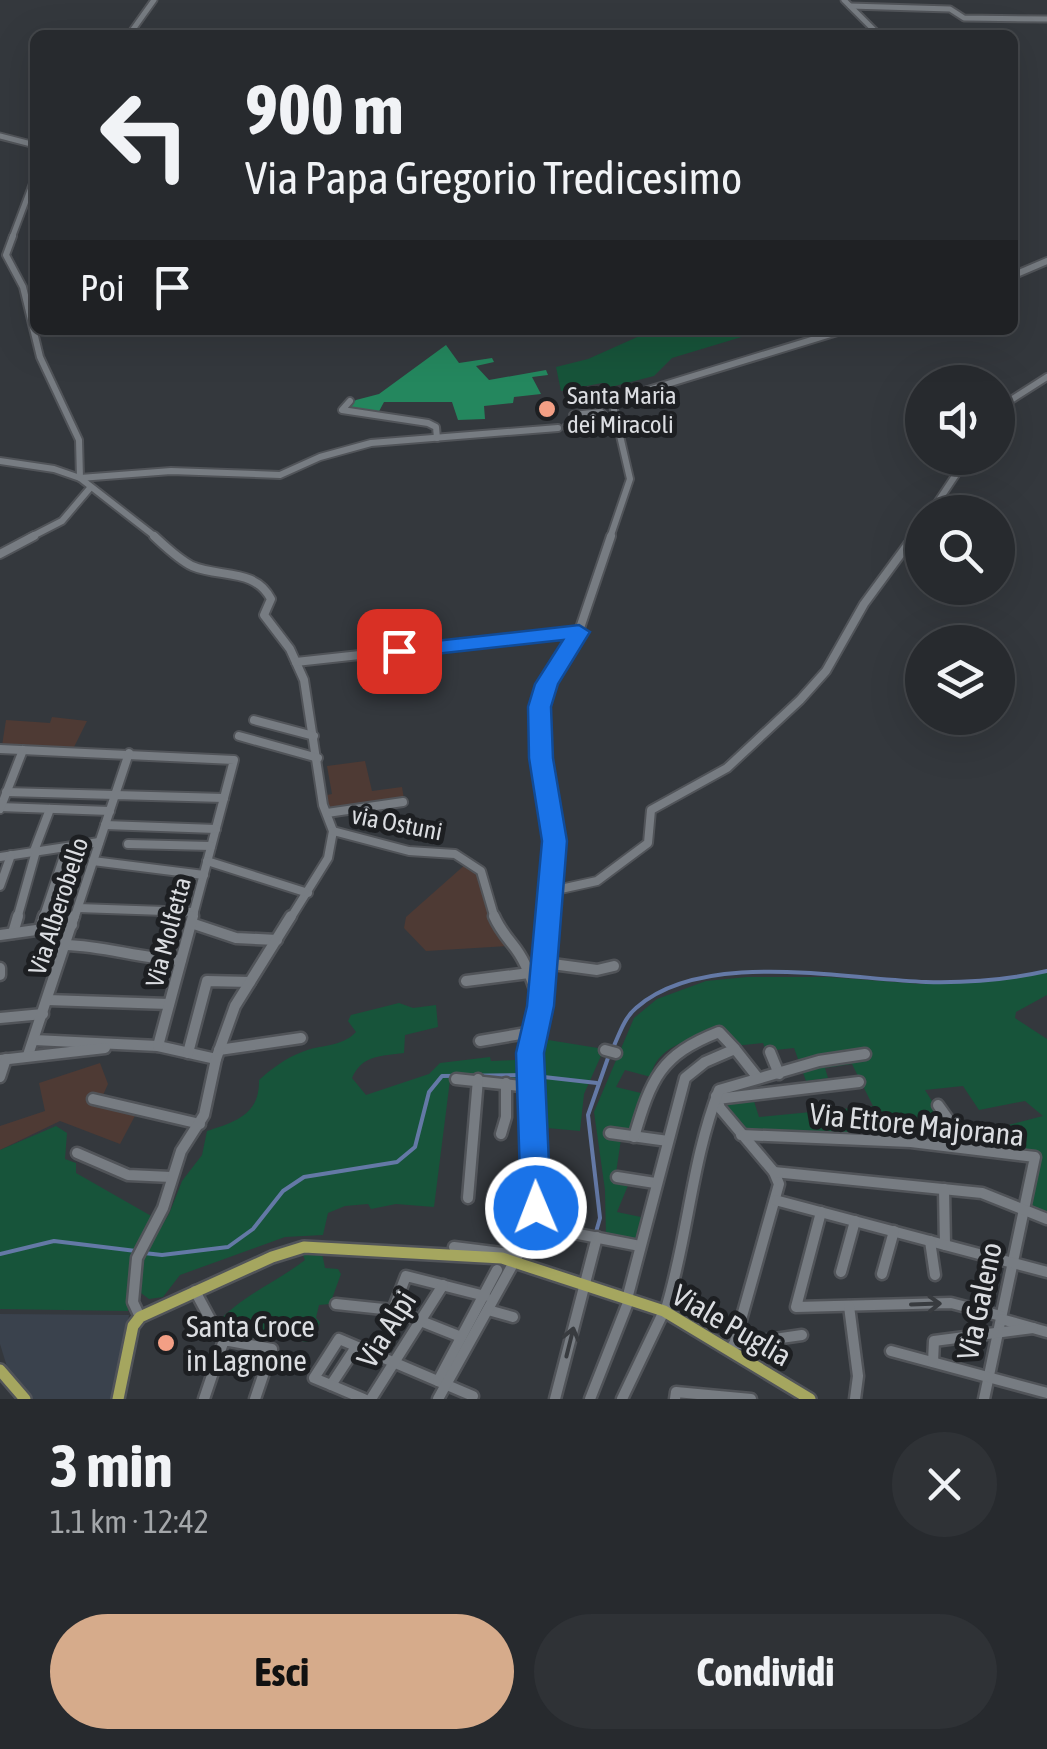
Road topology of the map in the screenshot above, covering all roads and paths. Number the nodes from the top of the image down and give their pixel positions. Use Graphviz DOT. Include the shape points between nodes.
graph roads {
  1 [pos="154,0"];
  2 [pos="844,0"];
  3 [pos="850,6"];
  4 [pos="1047,19"];
  5 [pos="133,30"];
  6 [pos="874,30"];
  7 [pos="0,136"];
  8 [pos="30,144"];
  9 [pos="30,191"];
  10 [pos="1047,261"];
  11 [pos="1018,273"];
  12 [pos="30,316"];
  13 [pos="34,335"];
  14 [pos="827,335"];
  15 [pos="1047,377"];
  16 [pos="1015,397"];
  17 [pos="350,400"];
  18 [pos="614,423"];
  19 [pos="578,426"];
  20 [pos="437,438"];
  21 [pos="0,461"];
  22 [pos="80,478"];
  23 [pos="90,488"];
  24 [pos="905,548"];
  25 [pos="0,554"];
  26 [pos="579,632"];
  27 [pos="296,662"];
  28 [pos="254,720"];
  29 [pos="239,736"];
  30 [pos="314,736"];
  31 [pos="0,749"];
  32 [pos="23,750"];
  33 [pos="129,753"];
  34 [pos="318,758"];
  35 [pos="6,792"];
  36 [pos="115,795"];
  37 [pos="224,798"];
  38 [pos="403,802"];
  39 [pos="0,808"];
  40 [pos="50,809"];
  41 [pos="110,810"];
  42 [pos="327,813"];
  43 [pos="105,825"];
  44 [pos="216,829"];
  45 [pos="334,831"];
  46 [pos="100,842"];
  47 [pos="128,844"];
  48 [pos="211,846"];
  49 [pos="67,847"];
  50 [pos="35,852"];
  51 [pos="6,856"];
  52 [pos="94,861"];
  53 [pos="207,861"];
  54 [pos="204,875"];
  55 [pos="0,886"];
  56 [pos="548,892"];
  57 [pos="308,893"];
  58 [pos="78,908"];
  59 [pos="193,918"];
  60 [pos="72,925"];
  61 [pos="40,929"];
  62 [pos="4,936"];
  63 [pos="278,940"];
  64 [pos="66,945"];
  65 [pos="181,960"];
  66 [pos="545,964"];
  67 [pos="614,966"];
  68 [pos="529,973"];
  69 [pos="466,981"];
  70 [pos="250,982"];
  71 [pos="48,1000"];
  72 [pos="169,1004"];
  73 [pos="540,1006"];
  74 [pos="43,1014"];
  75 [pos="0,1018"];
  76 [pos="532,1032"];
  77 [pos="301,1038"];
  78 [pos="34,1040"];
  79 [pos="480,1040"];
  80 [pos="136,1045"];
  81 [pos="158,1046"];
  82 [pos="735,1050"];
  83 [pos="770,1052"];
  84 [pos="188,1053"];
  85 [pos="217,1054"];
  86 [pos="866,1054"];
  87 [pos="28,1055"];
  88 [pos="3,1060"];
  89 [pos="779,1074"];
  90 [pos="0,1077"];
  91 [pos="758,1078"];
  92 [pos="456,1079"];
  93 [pos="478,1079"];
  94 [pos="859,1082"];
  95 [pos="506,1083"];
  96 [pos="530,1087"];
  97 [pos="716,1098"];
  98 [pos="92,1099"];
  99 [pos="938,1104"];
  100 [pos="200,1124"];
  101 [pos="501,1134"];
  102 [pos="610,1134"];
  103 [pos="741,1135"];
  104 [pos="634,1137"];
  105 [pos="668,1141"];
  106 [pos="968,1148"];
  107 [pos="78,1153"];
  108 [pos="774,1172"];
  109 [pos="171,1177"];
  110 [pos="616,1177"];
  111 [pos="655,1182"];
  112 [pos="944,1188"];
  113 [pos="468,1198"];
  114 [pos="775,1200"];
  115 [pos="822,1212"];
  116 [pos="1024,1213"];
  117 [pos="1047,1218"];
  118 [pos="855,1221"];
  119 [pos="532,1225"];
  120 [pos="894,1232"];
  121 [pos="597,1238"];
  122 [pos="930,1241"];
  123 [pos="945,1245"];
  124 [pos="454,1246"];
  125 [pos="640,1246"];
  126 [pos="516,1258"];
  127 [pos="1012,1263"];
  128 [pos="496,1270"];
  129 [pos="840,1272"];
  130 [pos="1047,1272"];
  131 [pos="882,1274"];
  132 [pos="936,1275"];
  133 [pos="443,1285"];
  134 [pos="584,1286"];
  135 [pos="195,1291"];
  136 [pos="485,1296"];
  137 [pos="628,1300"];
  138 [pos="336,1304"];
  139 [pos="849,1306"];
  140 [pos="392,1310"];
  141 [pos="488,1310"];
  142 [pos="664,1312"];
  143 [pos="140,1317"];
  144 [pos="513,1317"];
  145 [pos="1001,1317"];
  146 [pos="420,1321"];
  147 [pos="1034,1328"];
  148 [pos="1047,1332"];
  149 [pos="997,1333"];
  150 [pos="220,1335"];
  151 [pos="802,1335"];
  152 [pos="461,1338"];
  153 [pos="356,1346"];
  154 [pos="732,1348"];
  155 [pos="891,1350"];
  156 [pos="933,1362"];
  157 [pos="394,1363"];
  158 [pos="0,1370"];
  159 [pos="989,1377"];
  160 [pos="442,1383"];
  161 [pos="332,1385"];
  162 [pos="1047,1393"];
  163 [pos="675,1395"];
  164 [pos="474,1396"];
  165 [pos="703,1397"];
  166 [pos="25,1399"];
  167 [pos="118,1399"];
  168 [pos="204,1399"];
  169 [pos="255,1399"];
  170 [pos="364,1399"];
  171 [pos="372,1399"];
  172 [pos="438,1399"];
  173 [pos="555,1399"];
  174 [pos="590,1399"];
  175 [pos="622,1399"];
  176 [pos="748,1399"];
  177 [pos="810,1399"];
  178 [pos="855,1399"];
  179 [pos="984,1399"];
  1 -- 5 [label="street"];
  2 -- 3 [label="street"];
  3 -- 4 [label="street"];
  3 -- 6 [label="street"];
  7 -- 8 [label="street"];
  9 -- 12 [label="street" via="6,256"];
  10 -- 11 [label="street"];
  13 -- 22 [label="street" via="79,440"];
  14 -- 18 [label="street" via="612,401"];
  15 -- 16 [label="street"];
  17 -- 20 [label="street" via="342,410 432,424"];
  18 -- 19 [label="street"];
  18 -- 19 [label="street" via="601,412 573,414"];
  18 -- 26 [label="street" via="630,478"];
  19 -- 20 [label="street"];
  20 -- 22 [label="street" via="353,447 280,475 171,471"];
  21 -- 22 [label="street"];
  22 -- 23 [label="street"];
  23 -- 25 [label="street" via="62,521"];
  23 -- 27 [label="street" via="186,563 262,584 272,599 264,616"];
  24 -- 56 [label="street" via="826,671 769,732 727,768 651,810 648,842 607,875"];
  26 -- 27 [label="street"];
  26 -- 56 [label="street" via="539,707 554,841"];
  27 -- 30 [label="street"];
  28 -- 30 [label="street"];
  29 -- 34 [label="street"];
  30 -- 34 [label="street"];
  31 -- 32 [label="street"];
  32 -- 33 [label="street"];
  32 -- 35 [label="street"];
  33 -- 36 [label="street, Via Alberobello"];
  33 -- 37 [label="street, Via Molfetta" via="232,758"];
  34 -- 42 [label="street"];
  35 -- 36 [label="street"];
  35 -- 39 [label="street"];
  36 -- 37 [label="street"];
  36 -- 41 [label="street, Via Alberobello"];
  37 -- 44 [label="street, Via Molfetta"];
  38 -- 42 [label="street"];
  39 -- 40 [label="street"];
  40 -- 41 [label="street"];
  40 -- 50 [label="street"];
  41 -- 43 [label="street, Via Alberobello"];
  42 -- 45 [label="street"];
  43 -- 44 [label="street"];
  43 -- 46 [label="street, Via Alberobello"];
  44 -- 48 [label="street, Via Molfetta"];
  45 -- 57 [label="street"];
  45 -- 68 [label="street, via Ostuni" via="468,860 481,871 502,937"];
  46 -- 49 [label="street"];
  46 -- 52 [label="street, Via Alberobello"];
  47 -- 48 [label="street"];
  48 -- 53 [label="street, Via Molfetta"];
  49 -- 50 [label="street"];
  49 -- 61 [label="street"];
  50 -- 51 [label="street"];
  50 -- 62 [label="street"];
  51 -- 55 [label="street"];
  52 -- 54 [label="street"];
  52 -- 58 [label="street, Via Alberobello"];
  53 -- 54 [label="street, Via Molfetta"];
  53 -- 57 [label="street"];
  54 -- 59 [label="street, Via Molfetta"];
  56 -- 66 [label="street"];
  57 -- 63 [label="street"];
  58 -- 59 [label="street"];
  58 -- 60 [label="street, Via Alberobello"];
  59 -- 63 [label="street" via="236,938"];
  59 -- 65 [label="street, Via Molfetta"];
  60 -- 61 [label="street"];
  60 -- 64 [label="street, Via Alberobello"];
  61 -- 62 [label="street"];
  63 -- 70 [label="street"];
  64 -- 65 [label="street" via="105,946 140,960"];
  64 -- 71 [label="street, Via Alberobello"];
  65 -- 72 [label="street, Via Molfetta"];
  66 -- 67 [label="street"];
  66 -- 73 [label="street"];
  68 -- 69 [label="street"];
  68 -- 73 [label="street, via Ostuni"];
  70 -- 84 [label="street" via="207,981"];
  70 -- 85 [label="street"];
  71 -- 72 [label="street"];
  71 -- 74 [label="street, Via Alberobello"];
  72 -- 81 [label="street, Via Molfetta"];
  73 -- 76 [label="street"];
  74 -- 75 [label="street"];
  74 -- 78 [label="street, Via Alberobello"];
  76 -- 79 [label="street"];
  76 -- 96 [label="street"];
  77 -- 85 [label="street"];
  78 -- 80 [label="street"];
  78 -- 87 [label="street, Via Alberobello"];
  80 -- 81 [label="street"];
  80 -- 87 [label="street"];
  81 -- 84 [label="street"];
  82 -- 91 [label="street"];
  82 -- 104 [label="street" via="719,1032 672,1052 660,1065"];
  82 -- 105 [label="street" via="689,1073"];
  83 -- 89 [label="street"];
  84 -- 85 [label="street"];
  85 -- 100 [label="street"];
  86 -- 89 [label="street"];
  87 -- 88 [label="street"];
  88 -- 90 [label="street"];
  89 -- 91 [label="street"];
  91 -- 97 [label="street" via="725,1086"];
  92 -- 93 [label="street"];
  93 -- 95 [label="street"];
  93 -- 113 [label="street"];
  94 -- 97 [label="street"];
  95 -- 96 [label="street"];
  95 -- 101 [label="street"];
  96 -- 119 [label="street"];
  97 -- 103 [label="street"];
  97 -- 142 [label="street" via="692,1172 685,1236"];
  98 -- 100 [label="street"];
  99 -- 106 [label="street"];
  100 -- 109 [label="street"];
  102 -- 104 [label="street"];
  103 -- 106 [label="street, Via Ettore Majorana"];
  103 -- 108 [label="street"];
  104 -- 105 [label="street"];
  105 -- 111 [label="street"];
  106 -- 116 [label="street, Via Ettore Majorana" via="1035,1157"];
  107 -- 109 [label="street" via="128,1175"];
  108 -- 112 [label="street"];
  108 -- 114 [label="street"];
  109 -- 143 [label="street" via="140,1252 133,1302"];
  110 -- 111 [label="street"];
  111 -- 125 [label="street"];
  112 -- 116 [label="street" via="982,1192"];
  112 -- 123 [label="street"];
  114 -- 115 [label="street"];
  114 -- 154 [label="street"];
  115 -- 118 [label="street"];
  115 -- 139 [label="street" via="796,1308"];
  116 -- 117 [label="street"];
  116 -- 127 [label="street, Via Galeno"];
  118 -- 120 [label="street"];
  118 -- 129 [label="street"];
  119 -- 121 [label="street"];
  119 -- 126 [label="street"];
  120 -- 122 [label="street"];
  120 -- 131 [label="street"];
  121 -- 125 [label="street"];
  121 -- 134 [label="street"];
  122 -- 123 [label="street"];
  122 -- 132 [label="street"];
  123 -- 127 [label="street"];
  124 -- 126 [label="street"];
  125 -- 137 [label="street"];
  126 -- 134 [label="main road, Viale Puglia"];
  126 -- 135 [label="main road, Viale Puglia" via="304,1247"];
  126 -- 141 [label="street"];
  127 -- 130 [label="street"];
  127 -- 145 [label="street, Via Galeno"];
  128 -- 136 [label="street"];
  133 -- 136 [label="street"];
  133 -- 140 [label="street" via="406,1276"];
  133 -- 146 [label="street, Via Alpi"];
  134 -- 137 [label="main road, Viale Puglia"];
  173 -- 134 [label="street, one-way"];
  135 -- 143 [label="main road, Viale Puglia"];
  135 -- 150 [label="street"];
  136 -- 152 [label="street"];
  137 -- 142 [label="main road, Viale Puglia"];
  137 -- 174 [label="street"];
  138 -- 140 [label="street"];
  139 -- 145 [label="street, one-way" via="950,1303"];
  139 -- 178 [label="street"];
  140 -- 146 [label="street"];
  141 -- 144 [label="street"];
  141 -- 160 [label="street"];
  142 -- 154 [label="main road, Viale Puglia"];
  142 -- 175 [label="street"];
  143 -- 167 [label="main road"];
  145 -- 147 [label="street"];
  145 -- 149 [label="street, Via Galeno"];
  146 -- 152 [label="street"];
  146 -- 157 [label="street, Via Alpi"];
  147 -- 148 [label="street"];
  147 -- 149 [label="street"];
  149 -- 156 [label="street" via="934,1341"];
  149 -- 159 [label="street, Via Galeno"];
  150 -- 168 [label="street"];
  150 -- 169 [label="street" via="272,1349"];
  151 -- 154 [label="street"];
  152 -- 160 [label="street"];
  153 -- 157 [label="street"];
  153 -- 161 [label="street"];
  153 -- 161 [label="street" via="339,1339 314,1378"];
  154 -- 177 [label="main road, Viale Puglia"];
  155 -- 156 [label="street"];
  156 -- 159 [label="street"];
  157 -- 160 [label="street"];
  157 -- 171 [label="street, Via Alpi"];
  158 -- 166 [label="main road"];
  159 -- 162 [label="street"];
  159 -- 179 [label="street, Via Galeno"];
  160 -- 164 [label="street"];
  160 -- 172 [label="street"];
  161 -- 170 [label="street"];
  163 -- 165 [label="street"];
  165 -- 176 [label="street"];
}
